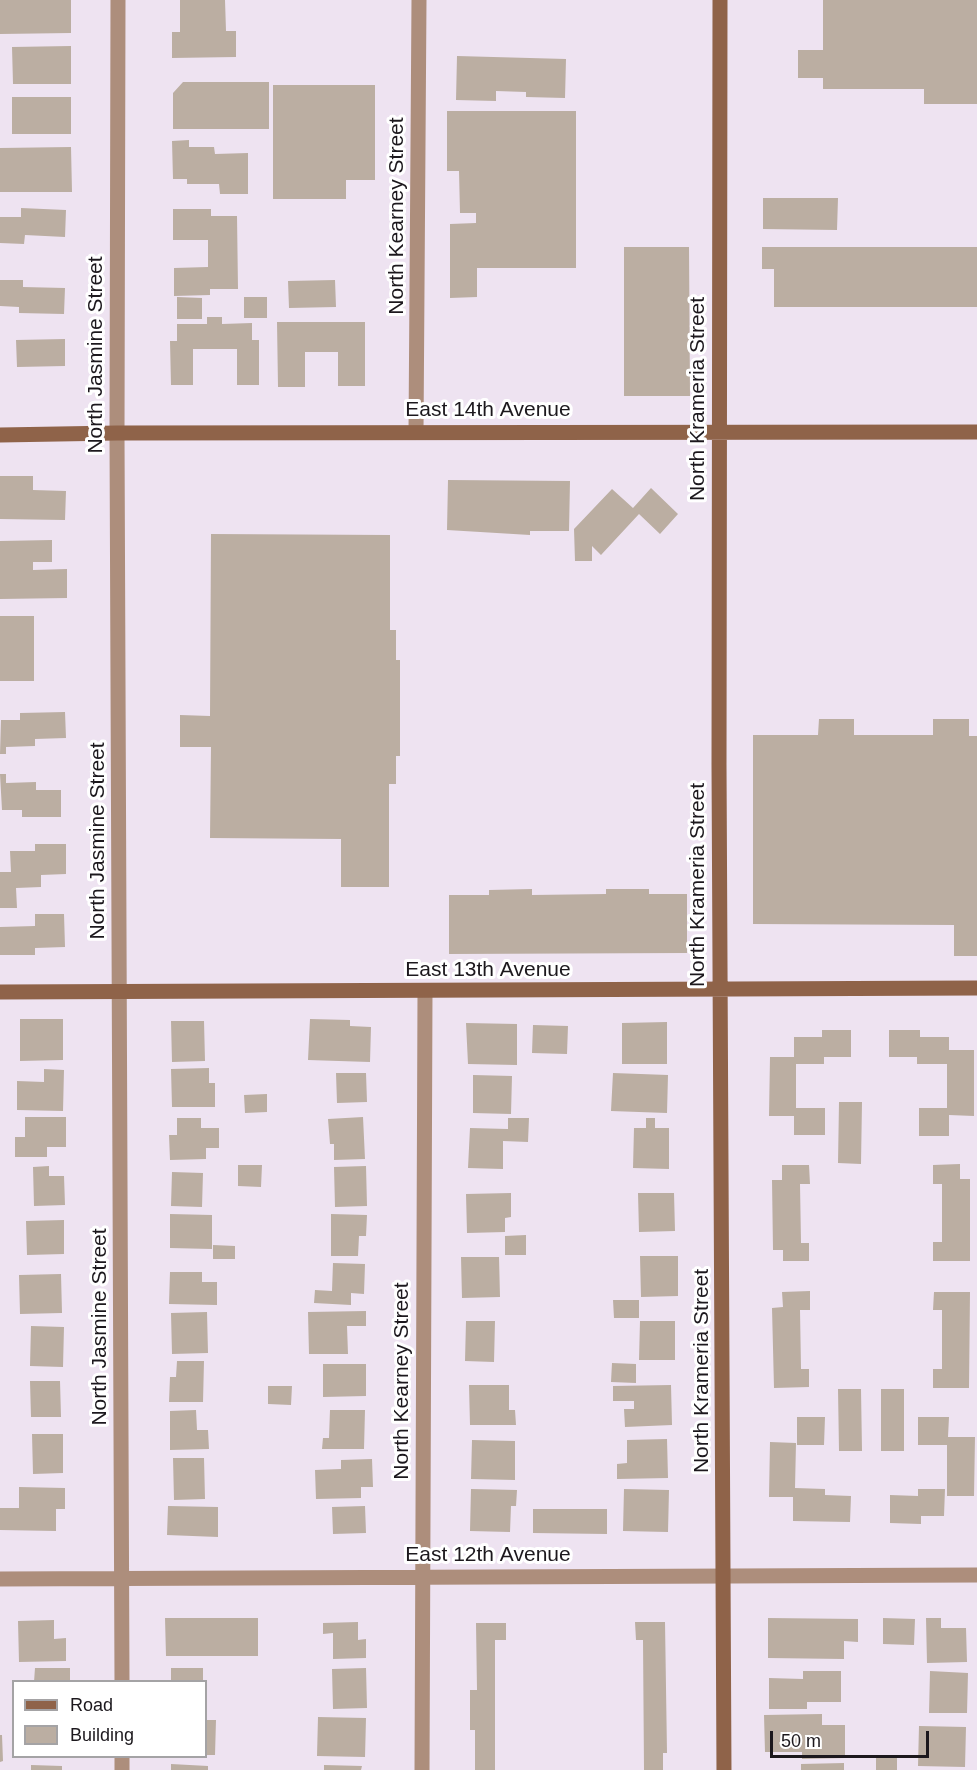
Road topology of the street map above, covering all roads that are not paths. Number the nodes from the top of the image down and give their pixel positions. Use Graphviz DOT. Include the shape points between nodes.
graph roads {
  1 [pos="118,0"];
  2 [pos="419,0"];
  3 [pos="720,0"];
  4 [pos="417,432"];
  5 [pos="719,432"];
  6 [pos="977,432"];
  7 [pos="117,433"];
  8 [pos="0,435"];
  9 [pos="977,987"];
  10 [pos="720,989"];
  11 [pos="0,992"];
  12 [pos="120,992"];
  13 [pos="425,992"];
  14 [pos="977,1575"];
  15 [pos="423,1576"];
  16 [pos="724,1576"];
  17 [pos="122,1578"];
  18 [pos="0,1579"];
  19 [pos="122,1680"];
  20 [pos="423,1770"];
  21 [pos="724,1770"];
  1 -- 7 [label="street, North Jasmine Street"];
  2 -- 4 [label="street, North Kearney Street"];
  3 -- 5 [label="main road, North Krameria Street"];
  4 -- 5 [label="main road, East 14th Avenue"];
  4 -- 7 [label="main road, East 14th Avenue"];
  5 -- 6 [label="main road, East 14th Avenue"];
  5 -- 10 [label="main road, North Krameria Street"];
  7 -- 8 [label="main road, East 14th Avenue"];
  7 -- 12 [label="street, North Jasmine Street"];
  9 -- 10 [label="main road, East 13th Avenue"];
  10 -- 13 [label="main road, East 13th Avenue"];
  10 -- 16 [label="main road, North Krameria Street"];
  11 -- 12 [label="main road, East 13th Avenue"];
  12 -- 13 [label="main road, East 13th Avenue"];
  12 -- 17 [label="street, North Jasmine Street"];
  13 -- 15 [label="street, North Kearney Street"];
  14 -- 16 [label="street, East 12th Avenue"];
  15 -- 16 [label="street, East 12th Avenue"];
  15 -- 17 [label="street, East 12th Avenue"];
  15 -- 20 [label="street, North Kearney Street"];
  16 -- 21 [label="main road, North Krameria Street"];
  17 -- 18 [label="street, East 12th Avenue"];
  17 -- 19 [label="street, North Jasmine Street"];
}
